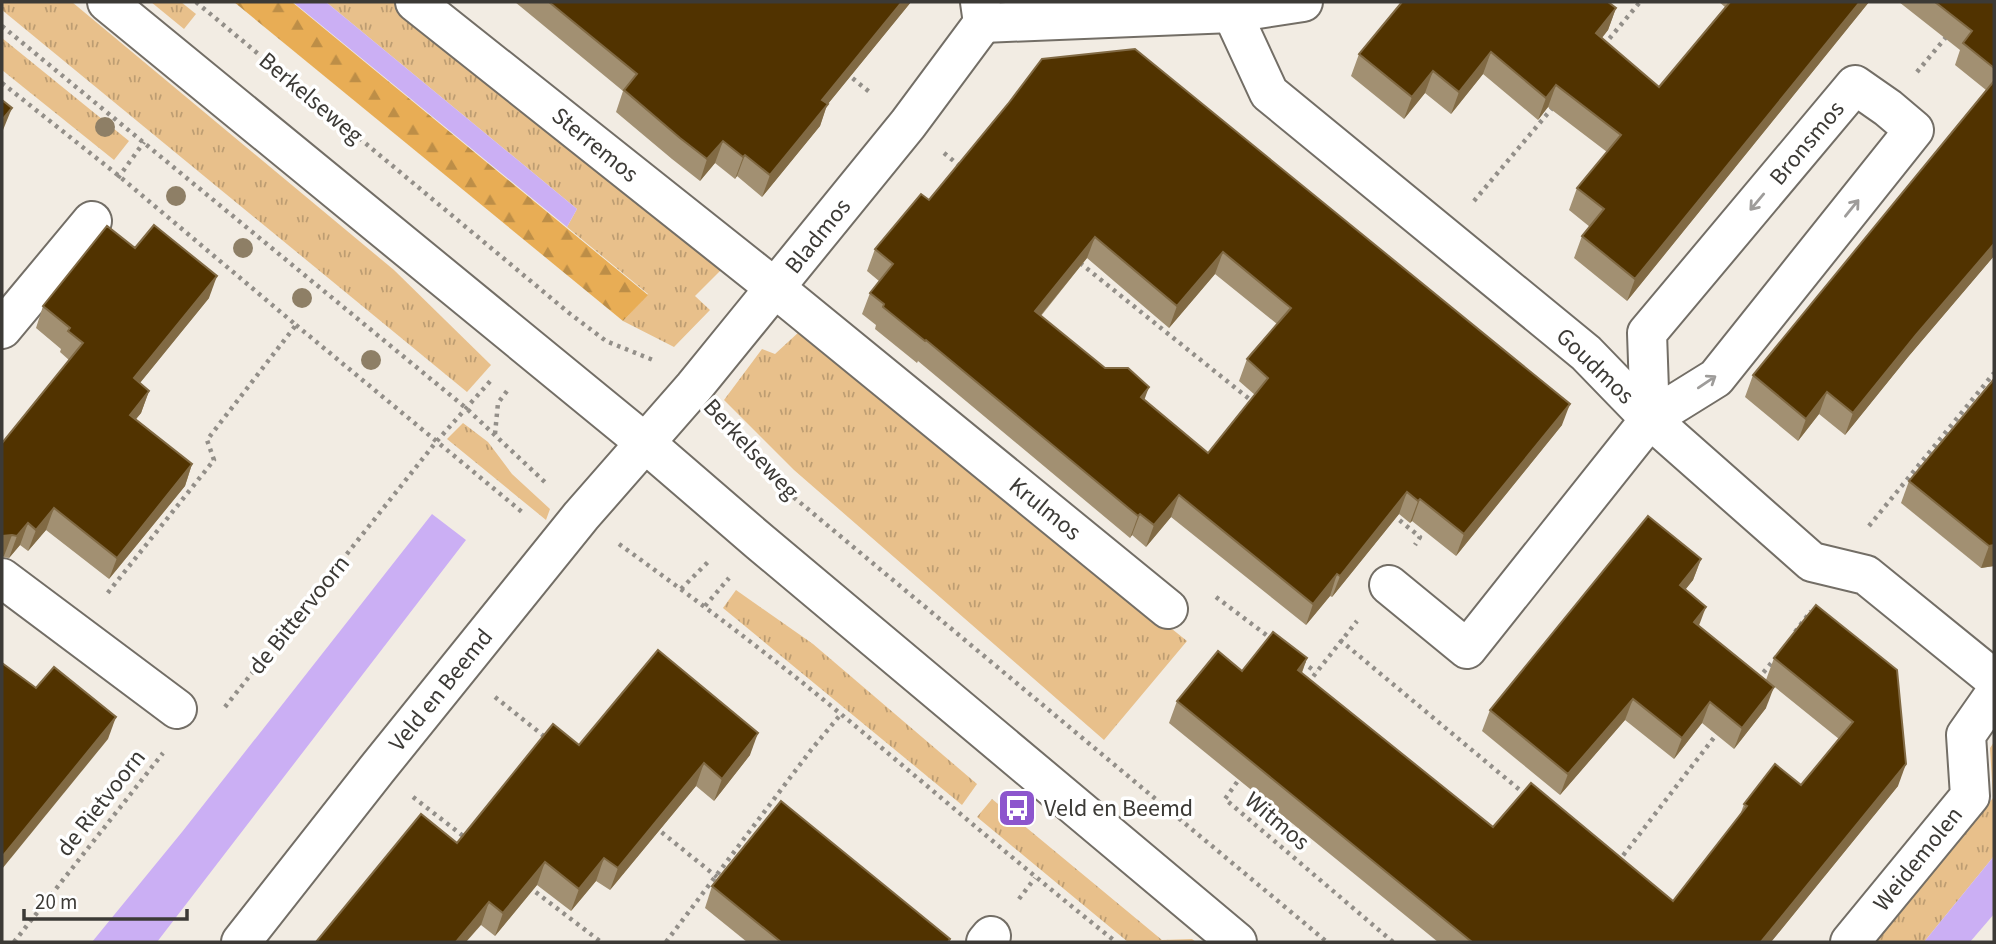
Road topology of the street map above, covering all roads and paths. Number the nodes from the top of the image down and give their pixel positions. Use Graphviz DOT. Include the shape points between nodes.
graph roads {
  1 [pos="107,2"];
  2 [pos="196,2"];
  3 [pos="415,2"];
  4 [pos="1303,2"];
  5 [pos="1640,2"];
  6 [pos="981,13"];
  7 [pos="1232,13"];
  8 [pos="1949,34"];
  9 [pos="1596,55"];
  10 [pos="844,72"];
  11 [pos="2,83"];
  12 [pos="1560,98"];
  13 [pos="1888,108"];
  14 [pos="908,124"];
  15 [pos="963,168"];
  16 [pos="92,221"];
  17 [pos="1445,237"];
  18 [pos="1072,256"];
  19 [pos="775,288"];
  20 [pos="555,301"];
  21 [pos="296,325"];
  22 [pos="2,329"];
  23 [pos="524,342"];
  24 [pos="1994,373"];
  25 [pos="694,387"];
  26 [pos="1257,405"];
  27 [pos="1650,419"];
  28 [pos="436,442"];
  29 [pos="645,442"];
  30 [pos="1388,511"];
  31 [pos="1420,537"];
  32 [pos="560,542"];
  33 [pos="1843,569"];
  34 [pos="2,578"];
  35 [pos="1389,585"];
  36 [pos="1168,609"];
  37 [pos="76,632"];
  38 [pos="1792,636"];
  39 [pos="1340,640"];
  40 [pos="1783,647"];
  41 [pos="1283,648"];
  42 [pos="1294,656"];
  43 [pos="459,668"];
  44 [pos="1994,679"];
  45 [pos="1758,680"];
  46 [pos="1301,694"];
  47 [pos="1994,695"];
  48 [pos="183,714"];
  49 [pos="841,714"];
  50 [pos="1724,724"];
  51 [pos="545,737"];
  52 [pos="1248,768"];
  53 [pos="377,769"];
  54 [pos="1529,798"];
  55 [pos="652,825"];
  56 [pos="473,843"];
  57 [pos="1613,868"];
  58 [pos="717,877"];
  59 [pos="526,884"];
  60 [pos="14,942"];
  61 [pos="241,942"];
  62 [pos="601,942"];
  63 [pos="666,942"];
  64 [pos="1237,942"];
  65 [pos="1327,942"];
  66 [pos="1394,942"];
  67 [pos="1850,942"];
  1 -- 23 [label="street"];
  2 -- 20 [label="path, Berkelseweg"];
  3 -- 19 [label="street, Sterremos"];
  4 -- 7 [label="street, Bladmos"];
  5 -- 9 [label="path"];
  6 -- 7 [label="street, Bladmos"];
  6 -- 14 [label="street, Bladmos"];
  7 -- 17 [label="street, Goudmos" via="1269,93"];
  8 -- 13 [label="path"];
  10 -- 14 [label="path"];
  11 -- 21 [label="path"];
  12 -- 17 [label="path"];
  27 -- 13 [label="street, Bronsmos, one-way" via="1716,377 1914,131"];
  13 -- 27 [label="street, Bronsmos, one-way" via="1855,85 1647,333"];
  14 -- 15 [label="path"];
  14 -- 19 [label="street, Bladmos"];
  16 -- 22 [label="street"];
  17 -- 27 [label="street, Goudmos" via="1586,353"];
  18 -- 26 [label="path"];
  19 -- 25 [label="street, Bladmos"];
  19 -- 36 [label="street, Krulmos"];
  20 -- 23 [label="path, de Bittervoorn"];
  20 -- 25 [label="path, Berkelseweg" via="606,341 668,367"];
  21 -- 28 [label="path"];
  21 -- 37 [label="path" via="207,440 214,460"];
  23 -- 28 [label="path, de Bittervoorn"];
  23 -- 29 [label="street"];
  24 -- 33 [label="path" via="1871,522"];
  25 -- 29 [label="street, Bladmos"];
  25 -- 65 [label="path, Berkelseweg" via="779,485"];
  27 -- 33 [label="street, Goudmos" via="1812,562"];
  27 -- 35 [label="street, Bronsmos" via="1467,649"];
  28 -- 32 [label="path"];
  28 -- 48 [label="path, de Bittervoorn" via="205,733"];
  29 -- 32 [label="street, Veld en Beemd"];
  29 -- 64 [label="street"];
  30 -- 31 [label="path"];
  32 -- 43 [label="street, Veld en Beemd"];
  33 -- 38 [label="path"];
  33 -- 44 [label="street, Goudmos" via="1866,575"];
  34 -- 37 [label="street"];
  36 -- 41 [label="path" via="1195,581"];
  37 -- 48 [label="street"];
  39 -- 54 [label="path"];
  40 -- 45 [label="path"];
  42 -- 46 [label="path" via="1316,672"];
  43 -- 51 [label="path"];
  43 -- 53 [label="street, Veld en Beemd"];
  47 -- 67 [label="street, Weidemolen" via="1966,735 1970,796"];
  48 -- 60 [label="path, de Rietvoorn"];
  49 -- 58 [label="path"];
  50 -- 57 [label="path"];
  52 -- 66 [label="path, Witmos" via="1225,799"];
  53 -- 56 [label="path"];
  53 -- 61 [label="street, Veld en Beemd"];
  55 -- 58 [label="path"];
  58 -- 63 [label="path"];
  59 -- 62 [label="path"];
}
